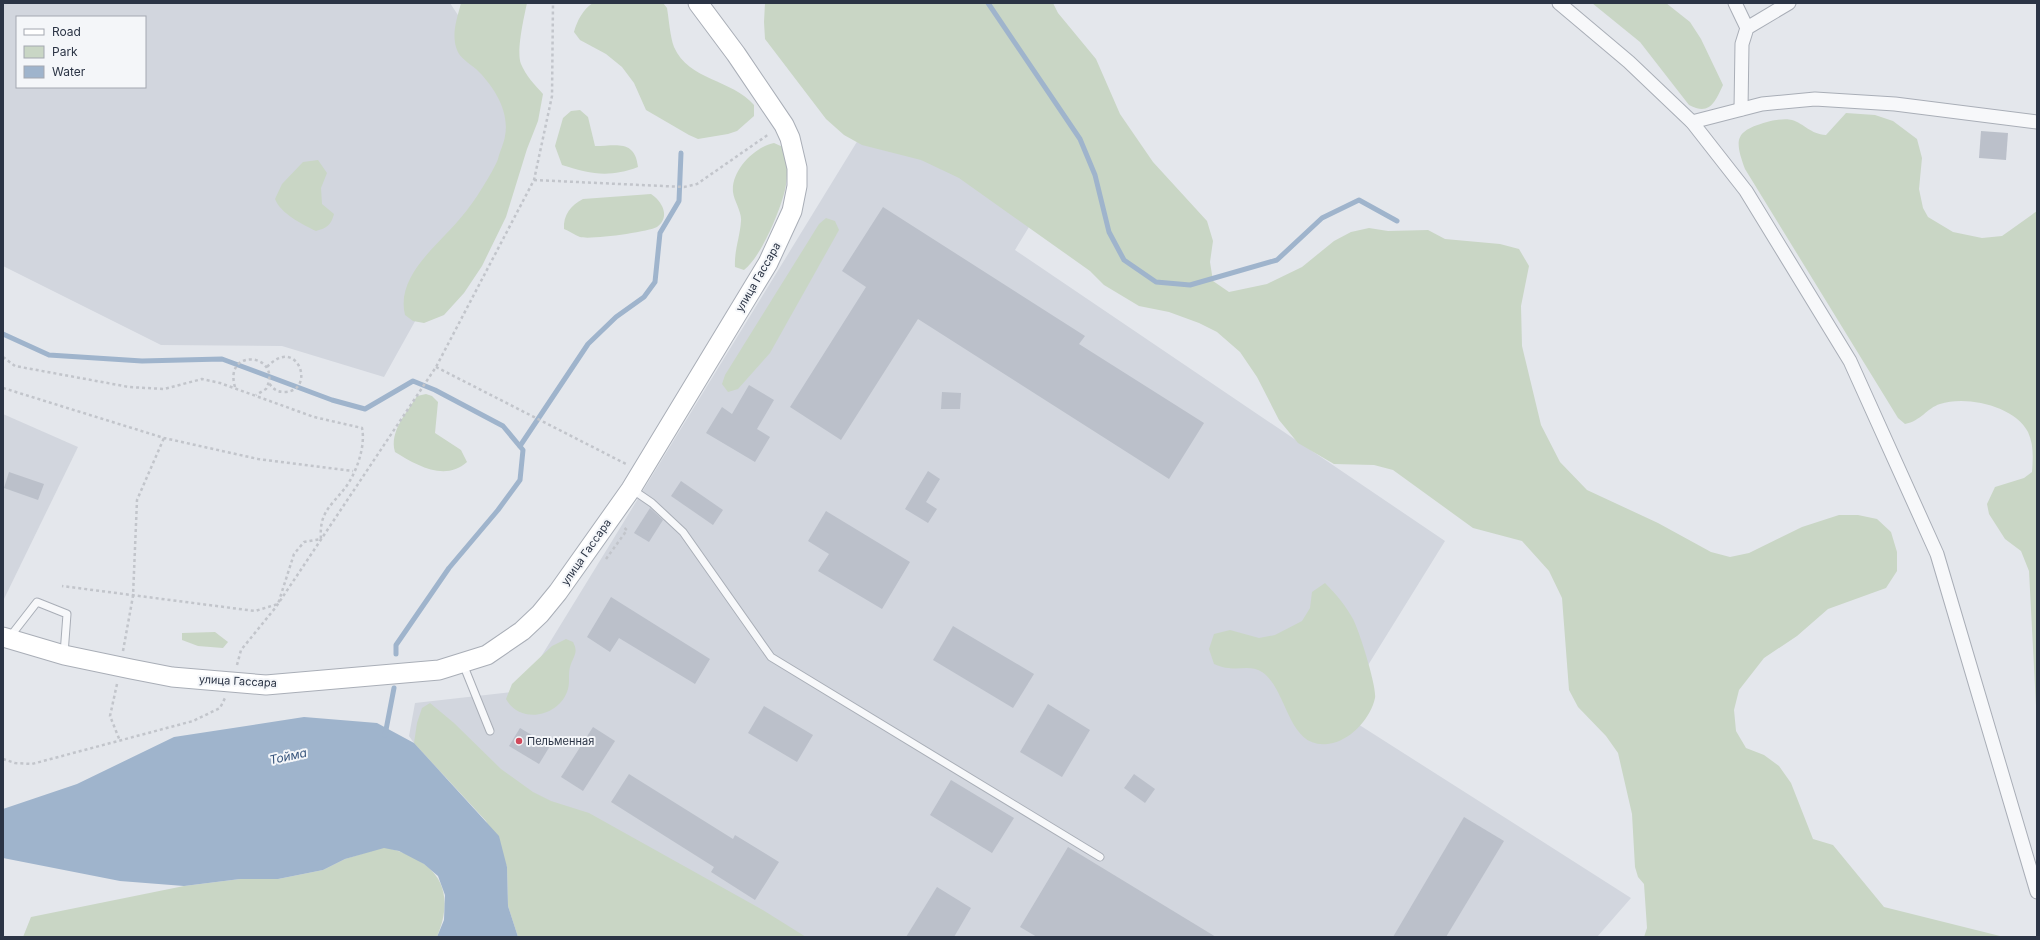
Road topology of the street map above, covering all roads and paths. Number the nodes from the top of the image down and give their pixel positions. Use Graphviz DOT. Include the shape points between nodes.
graph roads {
  1 [pos="553,3"];
  2 [pos="698,3"];
  3 [pos="1559,3"];
  4 [pos="1734,3"];
  5 [pos="1789,3"];
  6 [pos="1747,28"];
  7 [pos="1742,109"];
  8 [pos="1692,122"];
  9 [pos="2037,122"];
  10 [pos="784,125"];
  11 [pos="534,180"];
  12 [pos="3,357"];
  13 [pos="267,367"];
  14 [pos="436,367"];
  15 [pos="269,383"];
  16 [pos="235,387"];
  17 [pos="3,388"];
  18 [pos="256,395"];
  19 [pos="164,438"];
  20 [pos="630,468"];
  21 [pos="353,470"];
  22 [pos="631,488"];
  23 [pos="321,539"];
  24 [pos="62,586"];
  25 [pos="133,596"];
  26 [pos="278,604"];
  27 [pos="6,638"];
  28 [pos="64,655"];
  29 [pos="463,664"];
  30 [pos="121,667"];
  31 [pos="243,667"];
  32 [pos="232,682"];
  33 [pos="490,731"];
  34 [pos="120,741"];
  35 [pos="3,759"];
  36 [pos="1100,857"];
  37 [pos="2037,892"];
  1 -- 11 [label="path" via="552,96"];
  2 -- 10 [label="main road, улица Гассара"];
  3 -- 8 [label="street" via="1628,62"];
  4 -- 6 [label="street"];
  5 -- 6 [label="street"];
  6 -- 7 [label="street" via="1742,44"];
  7 -- 8 [label="street"];
  7 -- 9 [label="street" via="1762,104 1815,99 1895,104"];
  8 -- 37 [label="street" via="1746,191 1850,361 1918,511 1937,554"];
  10 -- 11 [label="path" via="697,184 684,187"];
  10 -- 20 [label="main road, улица Гассара" via="797,168 797,186 792,211 768,263"];
  11 -- 14 [label="path"];
  12 -- 16 [label="path" via="15,366 129,387 164,389 202,379"];
  13 -- 15 [label="path"];
  13 -- 15 [label="path" via="272,361 284,357 295,361 302,371 300,382 288,392 276,391"];
  13 -- 16 [label="path" via="257,359 239,363 233,373"];
  14 -- 20 [label="path"];
  14 -- 23 [label="path"];
  15 -- 18 [label="path"];
  16 -- 18 [label="path"];
  17 -- 19 [label="path"];
  18 -- 21 [label="path" via="314,417 362,428 364,438"];
  19 -- 21 [label="path" via="258,459"];
  19 -- 25 [label="path" via="138,500"];
  20 -- 22 [label="main road, улица Гассара"];
  21 -- 23 [label="path" via="346,487 326,511 320,524"];
  22 -- 29 [label="main road, улица Гассара" via="562,587 540,614 504,645"];
  22 -- 36 [label="lane" via="652,503 683,532 770,657"];
  23 -- 26 [label="path"];
  23 -- 26 [label="path" via="304,542 294,554"];
  24 -- 25 [label="path"];
  25 -- 26 [label="path" via="255,611"];
  25 -- 30 [label="path"];
  26 -- 31 [label="path" via="241,650 236,667"];
  27 -- 28 [label="main road, улица Гассара"];
  27 -- 28 [label="lane" via="37,602 67,614"];
  28 -- 30 [label="main road, улица Гассара"];
  29 -- 32 [label="main road, улица Гассара" via="439,670 266,685"];
  29 -- 33 [label="lane"];
  30 -- 32 [label="main road, улица Гассара" via="172,677"];
  30 -- 34 [label="path" via="110,716"];
  32 -- 34 [label="path" via="220,708 193,721"];
  34 -- 35 [label="path" via="32,764"];
}
